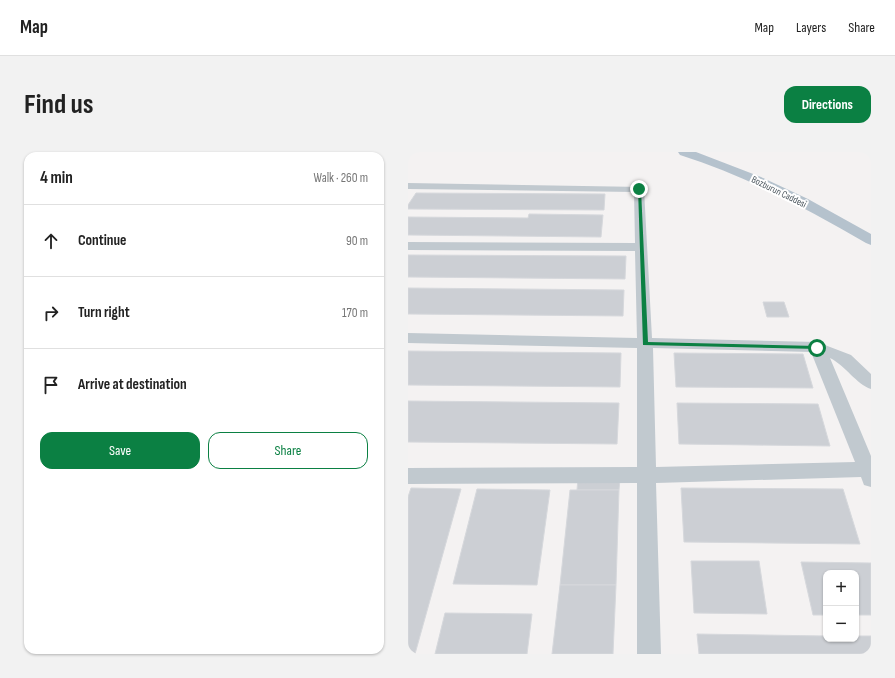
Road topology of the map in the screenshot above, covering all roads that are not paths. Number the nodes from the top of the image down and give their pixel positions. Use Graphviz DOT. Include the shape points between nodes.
graph roads {
  1 [pos="684,152"];
  2 [pos="708,152"];
  3 [pos="408,186"];
  4 [pos="871,224"];
  5 [pos="871,240"];
  6 [pos="408,246"];
  7 [pos="641,247"];
  8 [pos="408,338"];
  9 [pos="645,344"];
  10 [pos="817,348"];
  11 [pos="871,383"];
  12 [pos="869,474"];
  13 [pos="647,475"];
  14 [pos="408,476"];
  15 [pos="649,654"];
  1 -- 5 [label="main road, Bozburun Caddesi" via="743,174"];
  2 -- 4 [label="main road, Bozburun Caddesi" via="767,174"];
  3 -- 7 [label="street" via="639,189"];
  6 -- 7 [label="street"];
  7 -- 9 [label="street"];
  8 -- 9 [label="street"];
  9 -- 10 [label="street"];
  9 -- 13 [label="street"];
  10 -- 11 [label="street" via="845,359"];
  10 -- 12 [label="street"];
  12 -- 13 [label="street"];
  13 -- 14 [label="street"];
  13 -- 15 [label="street"];
}
